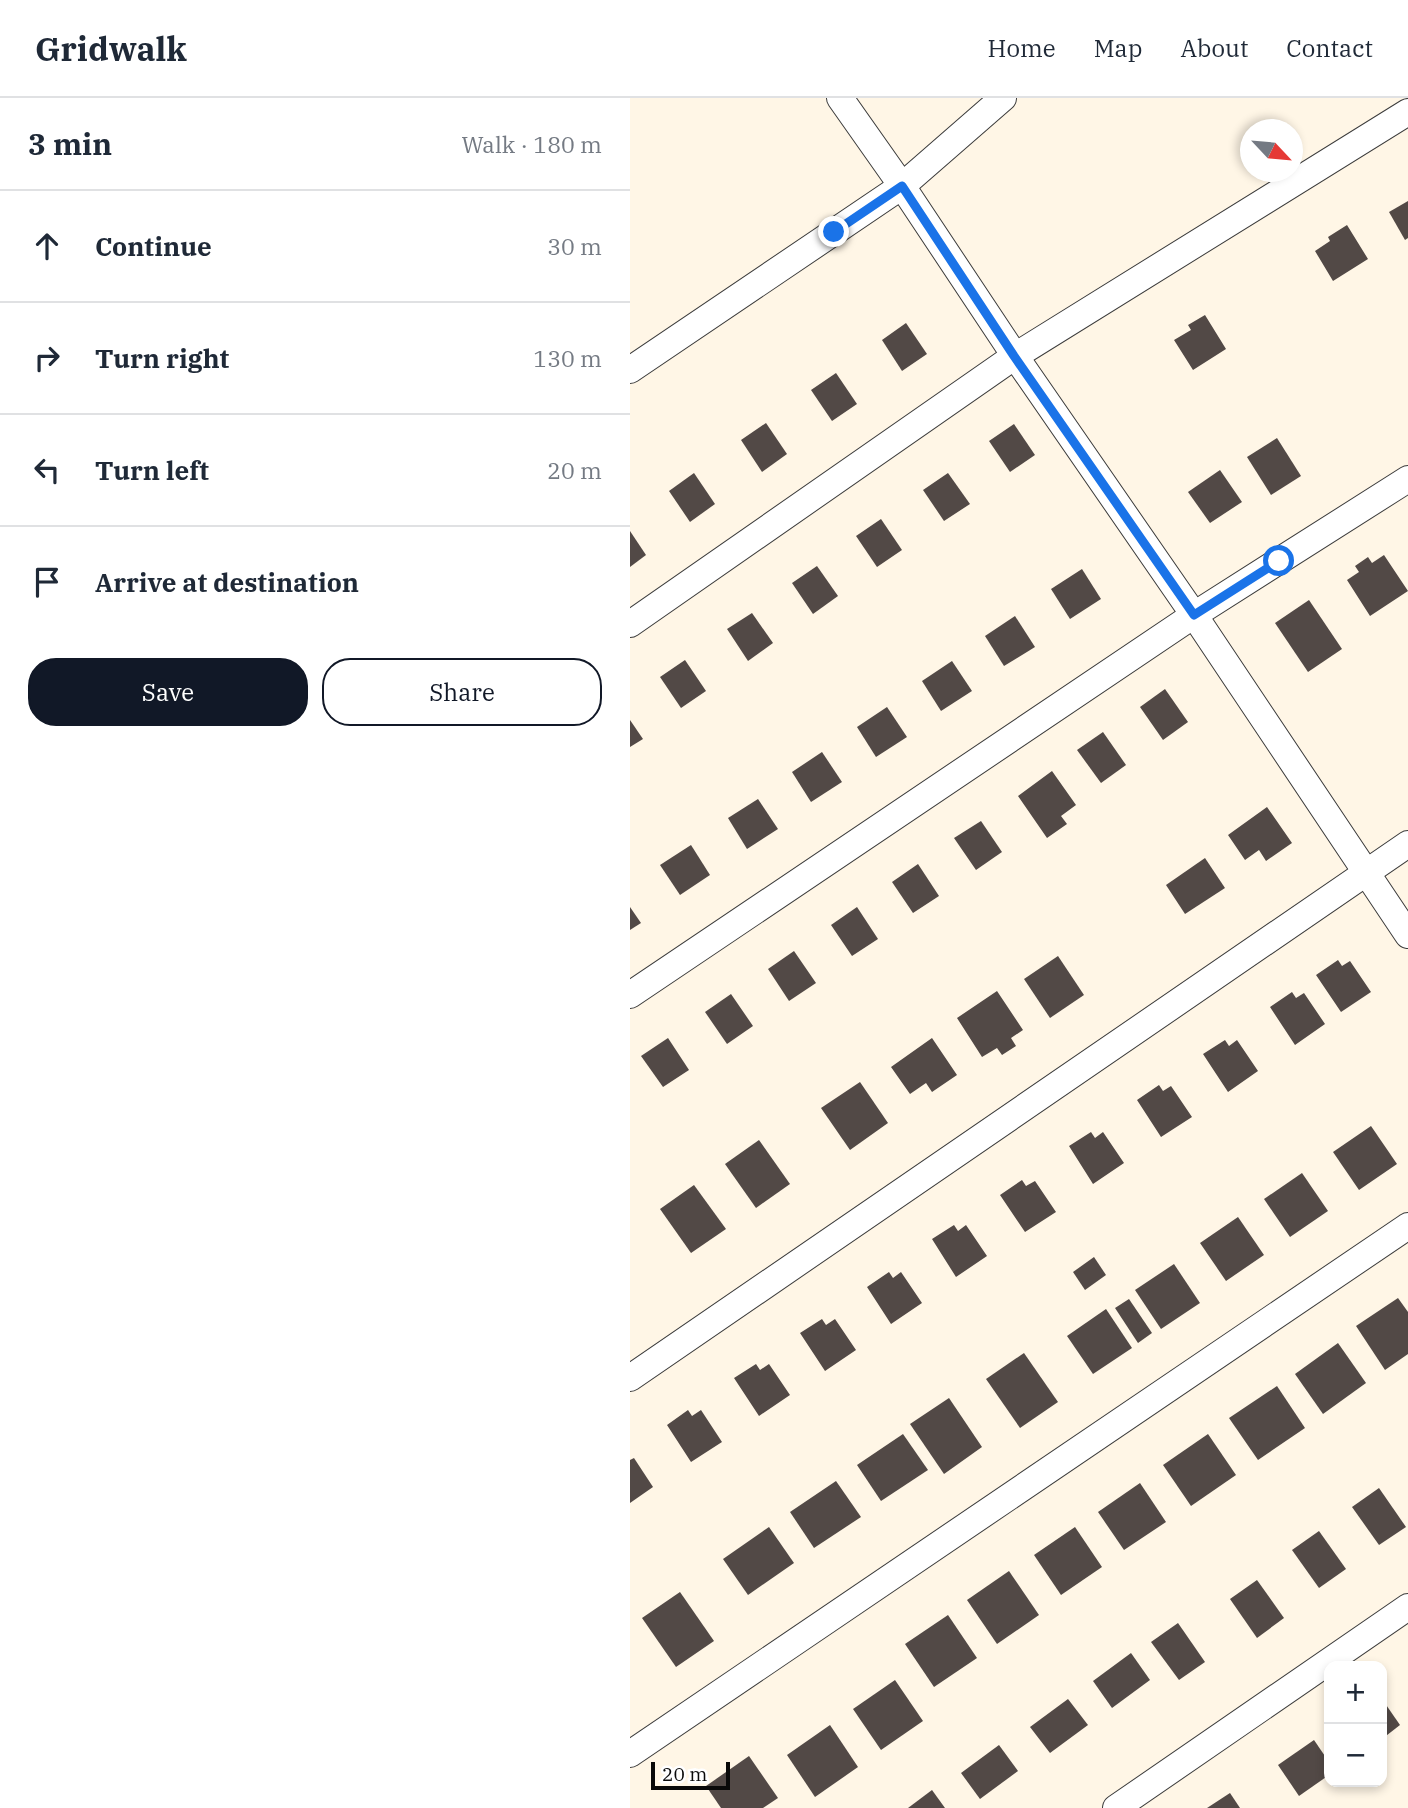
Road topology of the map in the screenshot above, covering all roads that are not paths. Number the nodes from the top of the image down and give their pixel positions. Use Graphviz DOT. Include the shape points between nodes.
graph roads {
  1 [pos="840,98"];
  2 [pos="1003,98"];
  3 [pos="1408,112"];
  4 [pos="902,186"];
  5 [pos="1014,356"];
  6 [pos="630,370"];
  7 [pos="1408,479"];
  8 [pos="1194,615"];
  9 [pos="630,624"];
  10 [pos="1408,844"];
  11 [pos="1366,872"];
  12 [pos="1408,935"];
  13 [pos="630,995"];
  14 [pos="1408,1226"];
  15 [pos="630,1378"];
  16 [pos="1408,1607"];
  17 [pos="630,1754"];
  18 [pos="1116,1808"];
  1 -- 4 [label="street"];
  2 -- 4 [label="street"];
  3 -- 5 [label="street"];
  4 -- 5 [label="street"];
  4 -- 6 [label="street"];
  5 -- 8 [label="street"];
  5 -- 9 [label="street"];
  7 -- 8 [label="street"];
  8 -- 11 [label="street"];
  8 -- 13 [label="street"];
  10 -- 11 [label="street"];
  11 -- 12 [label="street"];
  11 -- 15 [label="street"];
  14 -- 17 [label="street"];
  16 -- 18 [label="street"];
}
